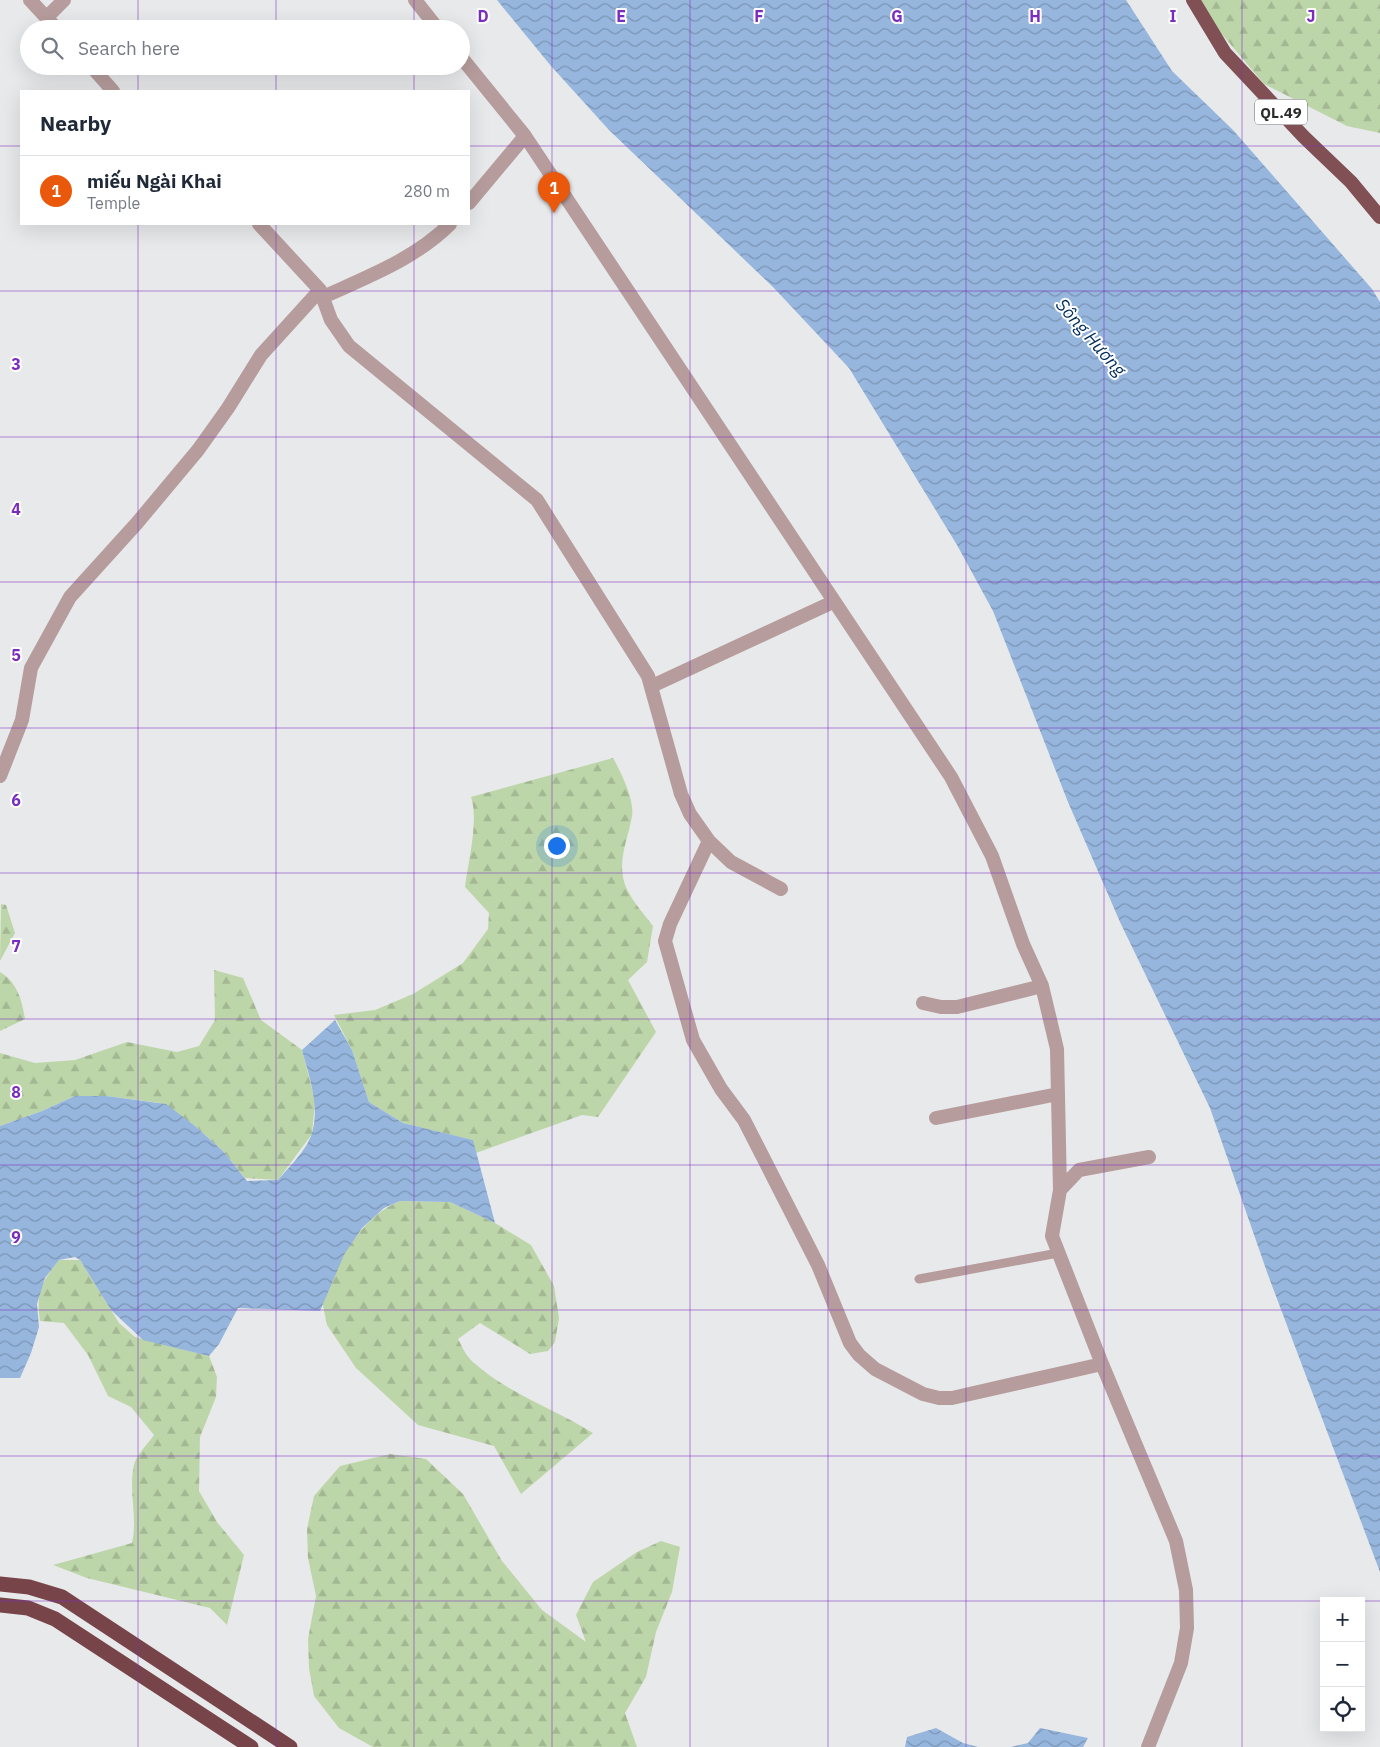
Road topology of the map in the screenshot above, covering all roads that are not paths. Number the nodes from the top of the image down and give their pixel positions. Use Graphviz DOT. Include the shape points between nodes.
graph roads {
  1 [pos="30,0"];
  2 [pos="64,0"];
  3 [pos="415,0"];
  4 [pos="1192,0"];
  5 [pos="47,17"];
  6 [pos="50,20"];
  7 [pos="431,20"];
  8 [pos="470,68"];
  9 [pos="99,75"];
  10 [pos="112,90"];
  11 [pos="526,136"];
  12 [pos="470,202"];
  13 [pos="1380,217"];
  14 [pos="260,225"];
  15 [pos="449,225"];
  16 [pos="322,293"];
  17 [pos="833,602"];
  18 [pos="652,686"];
  19 [pos="0,776"];
  20 [pos="709,841"];
  21 [pos="781,890"];
  22 [pos="1042,986"];
  23 [pos="923,1003"];
  24 [pos="1058,1094"];
  25 [pos="936,1118"];
  26 [pos="1149,1158"];
  27 [pos="1060,1190"];
  28 [pos="1058,1253"];
  29 [pos="919,1279"];
  30 [pos="1102,1364"];
  31 [pos="0,1584"];
  32 [pos="0,1605"];
  33 [pos="1161,1714"];
  34 [pos="252,1747"];
  35 [pos="290,1747"];
  36 [pos="1148,1747"];
  37 [pos="1156,1747"];
  1 -- 5 [label="street"];
  2 -- 5 [label="street"];
  3 -- 7 [label="street"];
  4 -- 13 [label="highway, QL.49" via="1225,53"];
  5 -- 6 [label="street"];
  8 -- 11 [label="street"];
  9 -- 10 [label="street"];
  11 -- 12 [label="street"];
  11 -- 17 [label="street"];
  14 -- 16 [label="street"];
  15 -- 16 [label="street" via="403,259"];
  16 -- 18 [label="street" via="331,320 349,346 537,500"];
  16 -- 19 [label="street" via="267,347 187,464 70,597 31,668 20,728"];
  17 -- 18 [label="street"];
  17 -- 22 [label="street" via="951,777 992,856 1023,944"];
  18 -- 20 [label="street" via="681,794 690,814"];
  20 -- 21 [label="street" via="731,862"];
  20 -- 30 [label="street" via="665,941 693,1040 721,1089 744,1120 818,1265 850,1343 859,1355 875,1369 923,1394 939,1398 952,1398"];
  22 -- 23 [label="street" via="957,1007"];
  22 -- 24 [label="street" via="1057,1049"];
  24 -- 25 [label="street"];
  24 -- 27 [label="street"];
  26 -- 27 [label="street" via="1080,1170"];
  27 -- 28 [label="street" via="1052,1236"];
  28 -- 29 [label="lane"];
  28 -- 30 [label="street"];
  30 -- 33 [label="street" via="1176,1541 1186,1590 1187,1628 1181,1663"];
  31 -- 35 [label="highway" via="29,1587 62,1597"];
  32 -- 34 [label="highway" via="28,1608 55,1619"];
  33 -- 36 [label="street"];
  33 -- 37 [label="street"];
}
